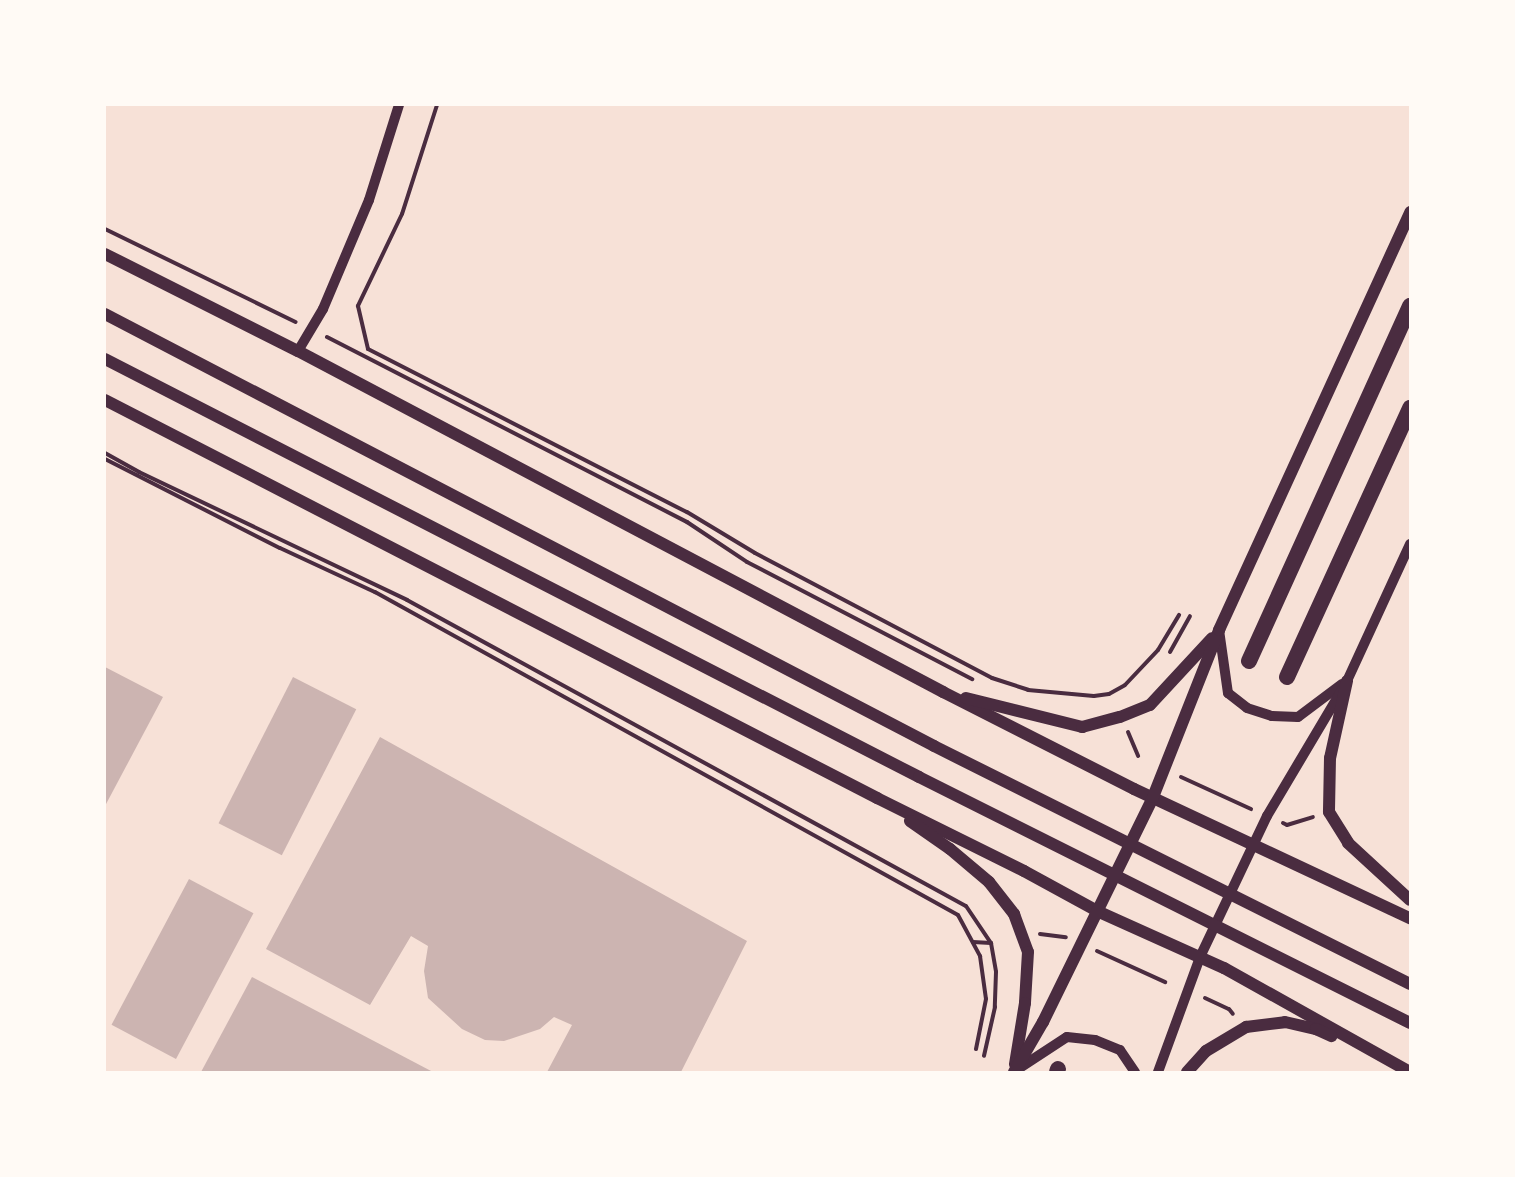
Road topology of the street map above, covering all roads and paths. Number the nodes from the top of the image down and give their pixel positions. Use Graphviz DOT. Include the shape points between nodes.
graph roads {
  1 [pos="399,105"];
  2 [pos="437,105"];
  3 [pos="1410,212"];
  4 [pos="105,229"];
  5 [pos="105,254"];
  6 [pos="249,299"];
  7 [pos="1410,306"];
  8 [pos="105,314"];
  9 [pos="298,351"];
  10 [pos="365,356"];
  11 [pos="105,359"];
  12 [pos="105,400"];
  13 [pos="1410,408"];
  14 [pos="105,453"];
  15 [pos="105,459"];
  16 [pos="1410,544"];
  17 [pos="1179,615"];
  18 [pos="1190,616"];
  19 [pos="1219,630"];
  20 [pos="1165,658"];
  21 [pos="1249,661"];
  22 [pos="1287,677"];
  23 [pos="977,681"];
  24 [pos="1347,681"];
  25 [pos="943,692"];
  26 [pos="1126,729"];
  27 [pos="1138,756"];
  28 [pos="1181,777"];
  29 [pos="1153,797"];
  30 [pos="877,798"];
  31 [pos="1245,807"];
  32 [pos="1313,817"];
  33 [pos="1287,825"];
  34 [pos="1254,844"];
  35 [pos="1410,900"];
  36 [pos="1097,911"];
  37 [pos="1410,918"];
  38 [pos="973,942"];
  39 [pos="991,944"];
  40 [pos="1088,947"];
  41 [pos="1200,957"];
  42 [pos="1165,981"];
  43 [pos="1410,984"];
  44 [pos="1205,998"];
  45 [pos="1238,1019"];
  46 [pos="1410,1023"];
  47 [pos="976,1049"];
  48 [pos="984,1056"];
  49 [pos="1404,1069"];
  50 [pos="1014,1072"];
  51 [pos="1135,1072"];
  52 [pos="1158,1072"];
  53 [pos="1187,1072"];
  1 -- 9 [label="street" via="369,200 323,309"];
  2 -- 17 [label="path" via="402,214 358,306 368,349 687,512 755,553 1001,681 1028,690 1109,694 1125,685 1158,650"];
  3 -- 19 [label="main road"];
  4 -- 6 [label="path"];
  5 -- 9 [label="main road"];
  7 -- 21 [label="highway"];
  8 -- 43 [label="main road" via="934,746"];
  9 -- 25 [label="main road"];
  10 -- 23 [label="path" via="687,522 747,562"];
  11 -- 46 [label="main road" via="918,777"];
  12 -- 30 [label="main road"];
  13 -- 22 [label="highway"];
  14 -- 39 [label="path" via="407,600 853,846 931,885 966,906"];
  15 -- 38 [label="path" via="375,592 941,904 958,915"];
  16 -- 24 [label="street"];
  18 -- 20 [label="path"];
  19 -- 24 [label="street" via="1228,693 1247,708 1272,716 1298,717"];
  19 -- 25 [label="main road" via="1150,705 1082,727"];
  19 -- 29 [label="main road"];
  24 -- 34 [label="street"];
  24 -- 35 [label="main road" via="1330,758 1329,812 1348,843"];
  25 -- 29 [label="main road"];
  26 -- 27 [label="path"];
  28 -- 31 [label="path"];
  29 -- 34 [label="main road"];
  29 -- 36 [label="main road"];
  30 -- 36 [label="main road"];
  30 -- 50 [label="main road" via="989,882 1014,914 1028,952 1025,1004"];
  32 -- 33 [label="path"];
  34 -- 37 [label="main road"];
  34 -- 41 [label="street"];
  36 -- 41 [label="main road"];
  36 -- 50 [label="main road"];
  38 -- 39 [label="path"];
  38 -- 47 [label="path" via="980,956 986,999"];
  39 -- 48 [label="path" via="996,972 995,1007"];
  40 -- 42 [label="path"];
  41 -- 49 [label="main road" via="1250,981"];
  41 -- 52 [label="street"];
  44 -- 45 [label="path" via="1229,1009"];
  49 -- 53 [label="main road" via="1316,1029 1285,1022 1246,1027 1206,1050"];
  50 -- 51 [label="street" via="1067,1038 1095,1040 1120,1050"];
}
